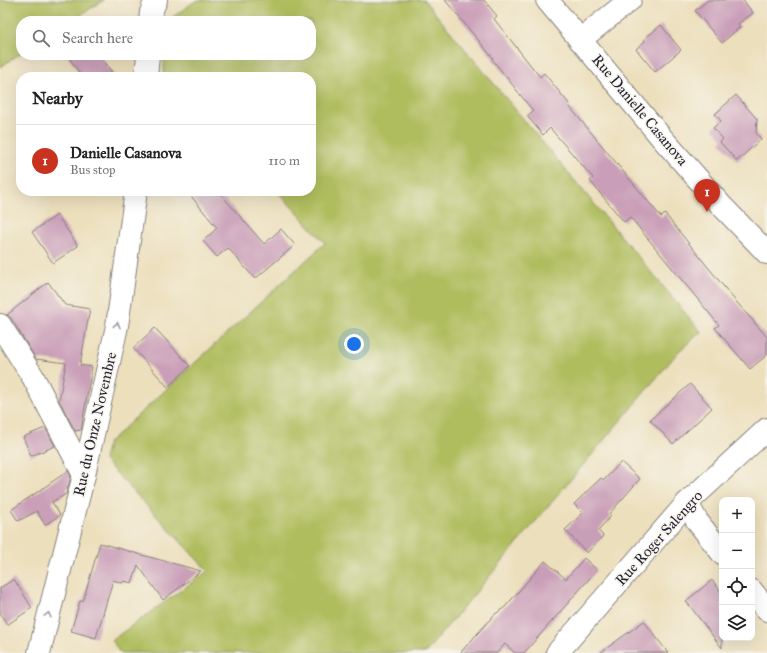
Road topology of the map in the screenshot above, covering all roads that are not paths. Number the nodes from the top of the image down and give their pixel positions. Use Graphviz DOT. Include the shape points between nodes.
graph roads {
  1 [pos="156,0"];
  2 [pos="547,0"];
  3 [pos="630,0"];
  4 [pos="151,16"];
  5 [pos="580,40"];
  6 [pos="148,60"];
  7 [pos="146,72"];
  8 [pos="135,196"];
  9 [pos="767,253"];
  10 [pos="0,325"];
  11 [pos="767,429"];
  12 [pos="84,475"];
  13 [pos="687,503"];
  14 [pos="719,549"];
  15 [pos="755,595"];
  16 [pos="767,610"];
  17 [pos="39,653"];
  18 [pos="557,653"];
  1 -- 4 [label="street"];
  2 -- 5 [label="street, Rue Danielle Casanova"];
  3 -- 5 [label="street"];
  5 -- 9 [label="street, Rue Danielle Casanova" via="715,199"];
  6 -- 7 [label="street"];
  12 -- 8 [label="street, Rue du Onze Novembre, one-way" via="117,326"];
  10 -- 12 [label="street" via="33,377"];
  11 -- 13 [label="street, Rue Roger Salengro"];
  17 -- 12 [label="street, Rue du Onze Novembre, one-way"];
  13 -- 14 [label="street" via="696,521"];
  13 -- 18 [label="street, Rue Roger Salengro"];
  15 -- 16 [label="street"];
}
